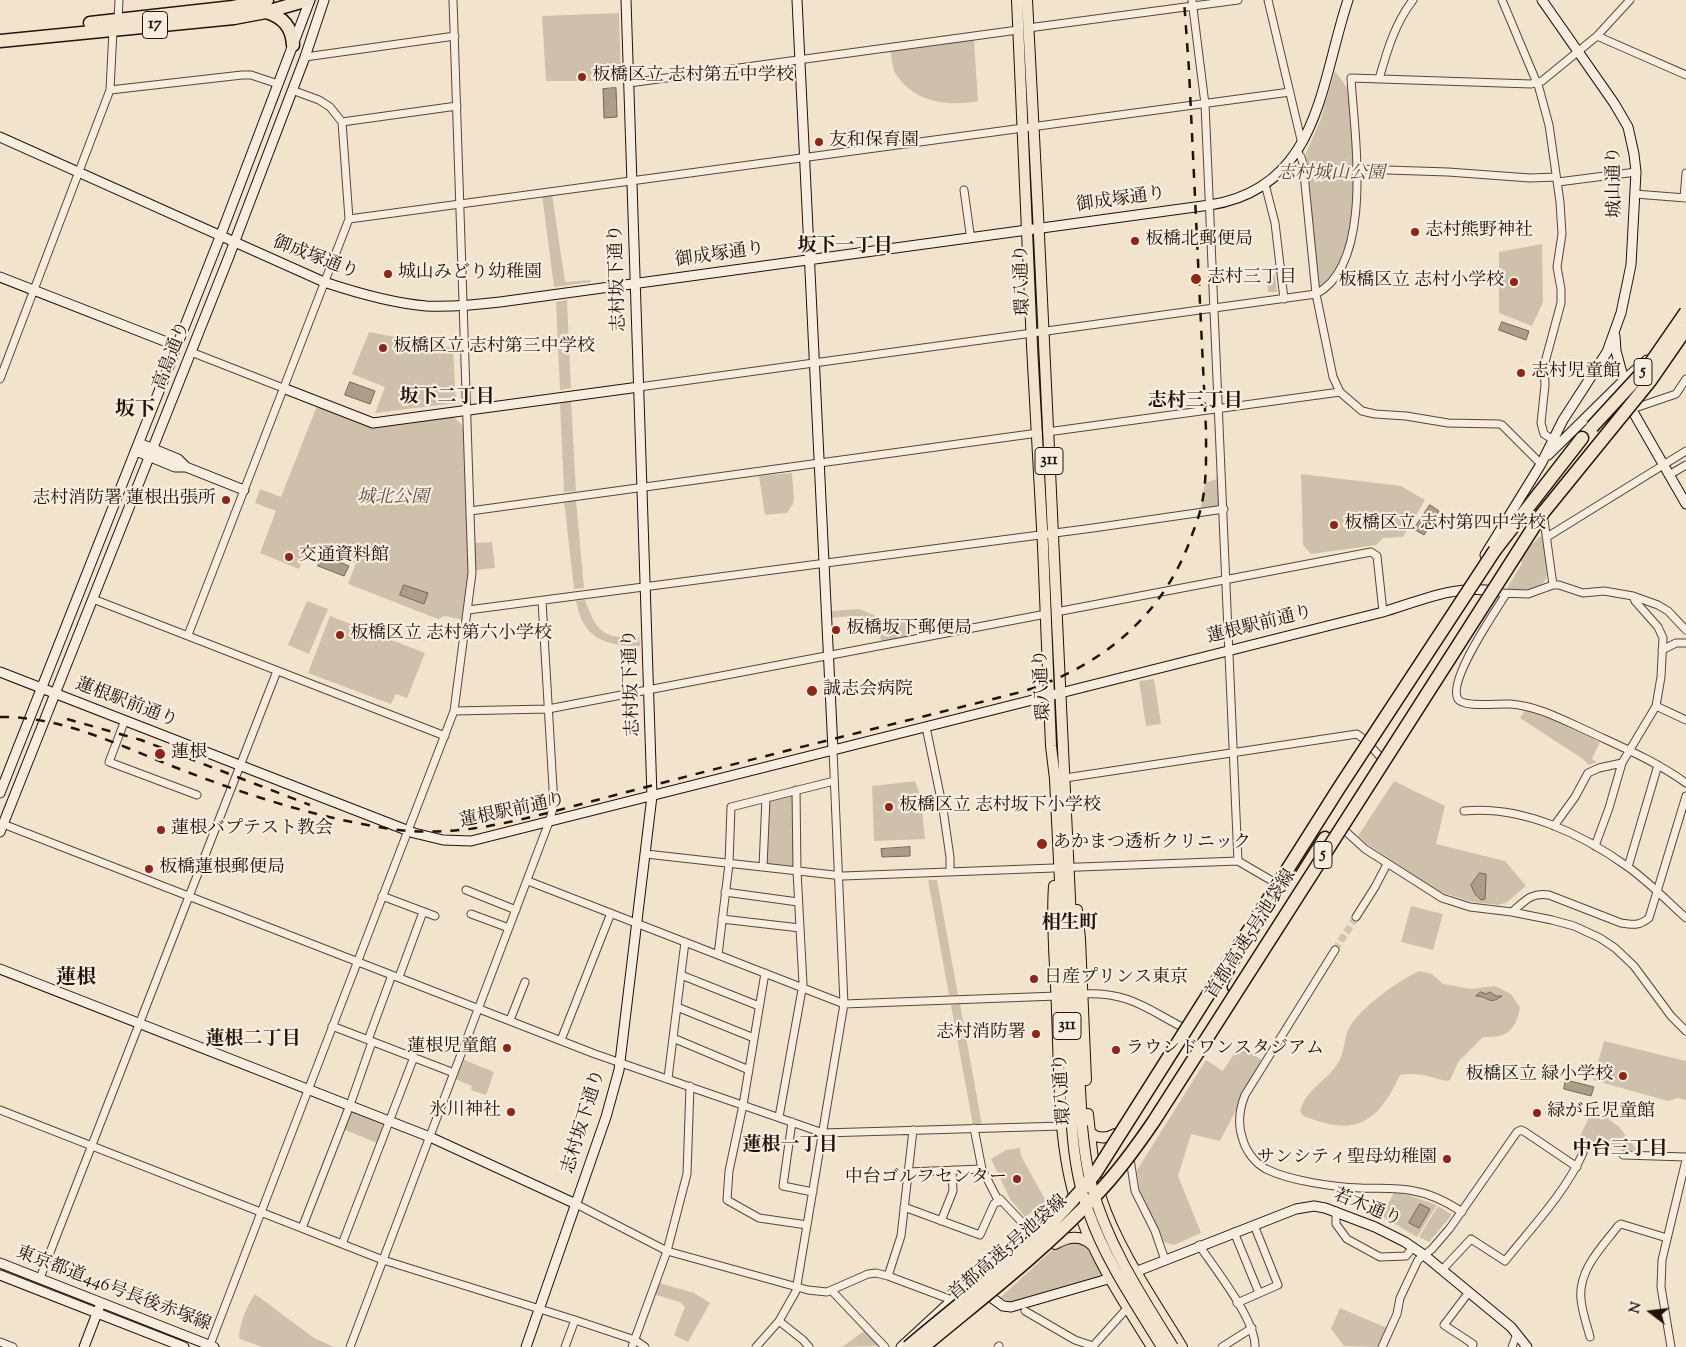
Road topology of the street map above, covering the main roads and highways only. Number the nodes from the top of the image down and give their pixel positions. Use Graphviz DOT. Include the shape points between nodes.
graph roads {
  1 [pos="309,0"];
  2 [pos="1017,0"];
  3 [pos="1026,0"];
  4 [pos="233,3"];
  5 [pos="266,6"];
  6 [pos="115,25"];
  7 [pos="1023,29"];
  8 [pos="0,32"];
  9 [pos="0,41"];
  10 [pos="293,45"];
  11 [pos="1033,229"];
  12 [pos="1686,312"];
  13 [pos="1686,330"];
  14 [pos="1592,427"];
  15 [pos="1043,432"];
  16 [pos="1582,438"];
  17 [pos="1532,530"];
  18 [pos="1489,559"];
  19 [pos="1051,613"];
  20 [pos="1065,869"];
  21 [pos="1276,910"];
  22 [pos="1200,998"];
  23 [pos="1219,1016"];
  24 [pos="1090,1131"];
  25 [pos="1115,1134"];
  26 [pos="1055,1244"];
  27 [pos="1092,1245"];
  28 [pos="908,1347"];
  29 [pos="923,1347"];
  30 [pos="1152,1347"];
  31 [pos="1162,1347"];
  32 [pos="1173,1347"];
  33 [pos="1182,1347"];
  1 -- 5 [label="highway, 17"];
  2 -- 7 [label="main road, 環八通り / 311"];
  3 -- 7 [label="main road, 環八通り / 311"];
  4 -- 5 [label="highway, 17"];
  4 -- 6 [label="highway, 17"];
  5 -- 6 [label="highway, 17" via="234,18"];
  5 -- 10 [label="highway" via="285,23"];
  6 -- 8 [label="highway, 17"];
  6 -- 9 [label="highway, 17"];
  7 -- 11 [label="main road, 環八通り / 311" via="1022,128"];
  7 -- 11 [label="main road, 環八通り / 311" via="1034,126"];
  11 -- 15 [label="main road, 環八通り / 311" via="1043,331"];
  11 -- 15 [label="main road, 環八通り / 311" via="1032,334"];
  12 -- 14 [label="highway, 5, bridge" via="1650,364"];
  13 -- 17 [label="highway, 首都高速5号池袋線 / 5, bridge" via="1650,381"];
  15 -- 19 [label="main road, 環八通り / 311"];
  16 -- 18 [label="highway, 首都高速5号池袋線 / 5, bridge"];
  17 -- 21 [label="highway, bridge" via="1492,579"];
  17 -- 29 [label="highway, 首都高速5号池袋線 / 5, bridge" via="1128,1157 1064,1227"];
  18 -- 21 [label="highway, bridge"];
  18 -- 28 [label="highway, 首都高速5号池袋線 / 5, bridge" via="1096,1172 1040,1235"];
  19 -- 20 [label="main road, 環八通り / 311" via="1061,693"];
  19 -- 20 [label="main road, 環八通り / 311" via="1049,696"];
  20 -- 24 [label="main road" via="1072,878 1077,916"];
  20 -- 27 [label="main road" via="1055,878 1053,900 1063,1126 1073,1192"];
  20 -- 31 [label="main road, 環八通り / 311, bridge" via="1061,925 1074,1146 1080,1183 1088,1212 1107,1255"];
  20 -- 32 [label="main road, 環八通り / 311, bridge" via="1084,1145 1092,1188 1117,1250"];
  21 -- 22 [label="highway" via="1234,966"];
  21 -- 23 [label="highway"];
  24 -- 25 [label="main road" via="1100,1137"];
  24 -- 33 [label="main road" via="1101,1197 1111,1224"];
  26 -- 27 [label="main road" via="1075,1237"];
  27 -- 30 [label="main road"];
}
